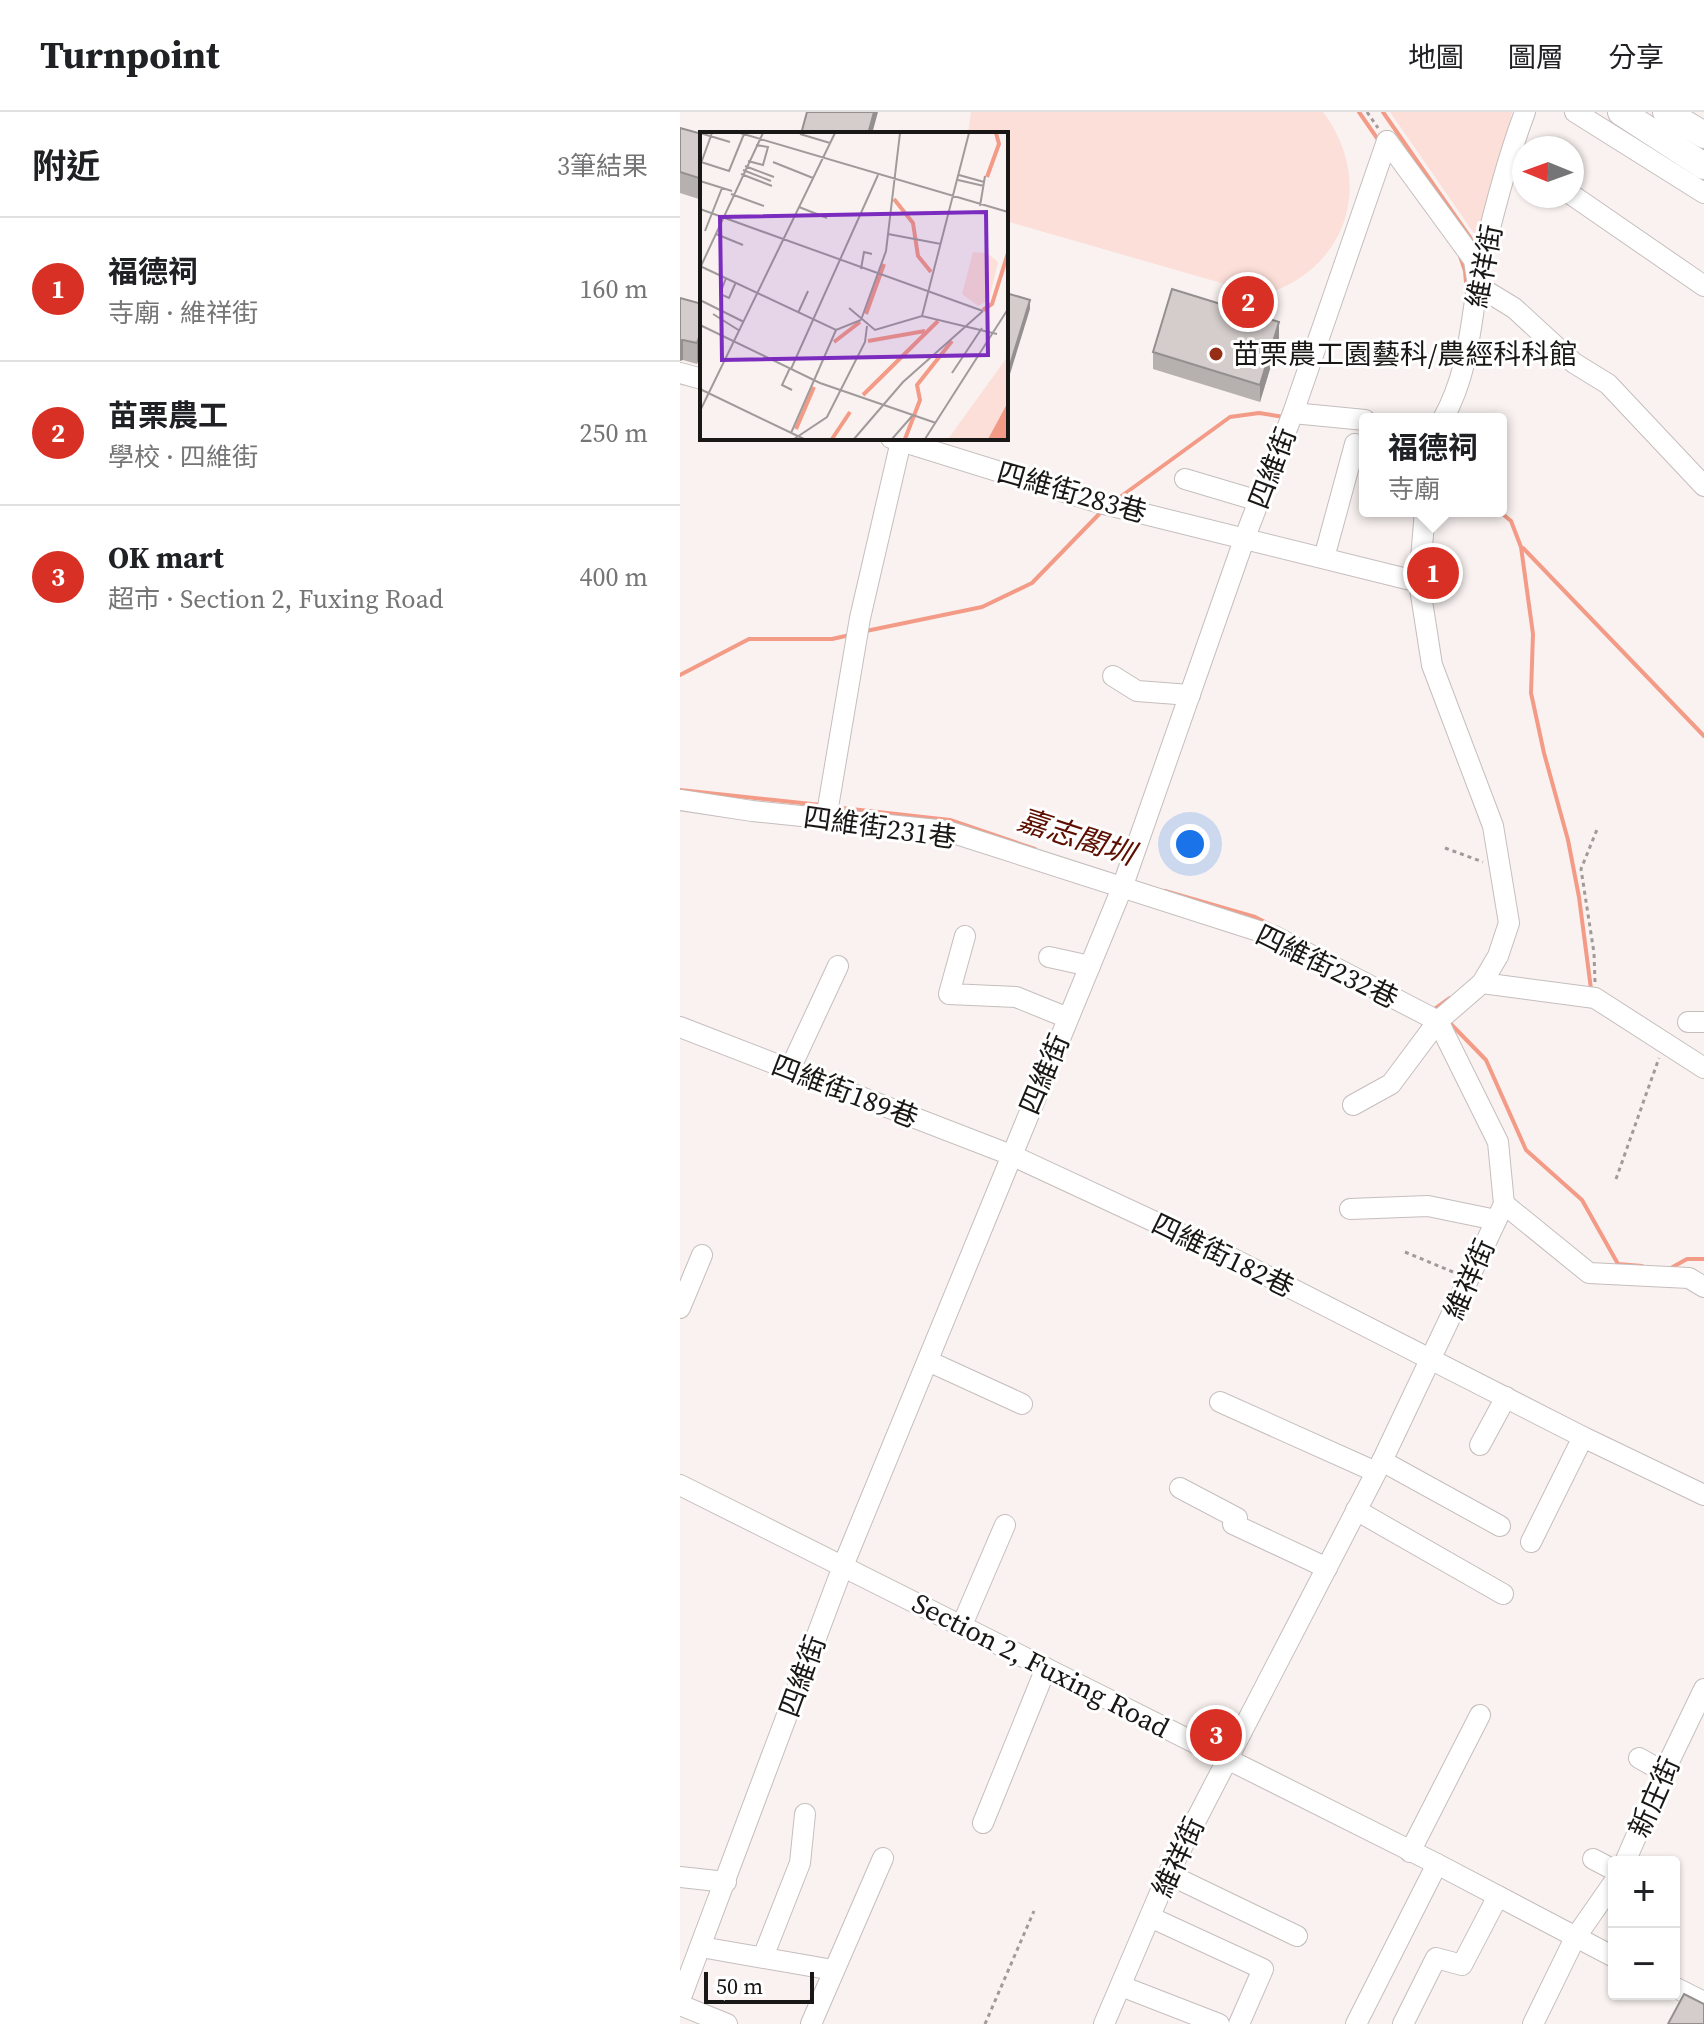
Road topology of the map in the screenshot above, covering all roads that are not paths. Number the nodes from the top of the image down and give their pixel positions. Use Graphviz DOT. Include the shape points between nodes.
graph roads {
  1 [pos="1525,112"];
  2 [pos="1575,112"];
  3 [pos="1621,112"];
  4 [pos="1666,112"];
  5 [pos="1704,135"];
  6 [pos="1521,136"];
  7 [pos="1704,166"];
  8 [pos="1512,173"];
  9 [pos="1704,193"];
  10 [pos="1584,203"];
  11 [pos="1478,286"];
  12 [pos="1704,286"];
  13 [pos="680,373"];
  14 [pos="700,378"];
  15 [pos="1293,413"];
  16 [pos="1446,413"];
  17 [pos="1359,419"];
  18 [pos="896,440"];
  19 [pos="1355,444"];
  20 [pos="1185,479"];
  21 [pos="1704,486"];
  22 [pos="1259,501"];
  23 [pos="1424,517"];
  24 [pos="1245,537"];
  25 [pos="1324,558"];
  26 [pos="1419,582"];
  27 [pos="1113,676"];
  28 [pos="1190,695"];
  29 [pos="680,800"];
  30 [pos="826,819"];
  31 [pos="1122,888"];
  32 [pos="965,936"];
  33 [pos="1049,957"];
  34 [pos="838,966"];
  35 [pos="1090,966"];
  36 [pos="1482,983"];
  37 [pos="1068,1018"];
  38 [pos="1438,1021"];
  39 [pos="680,1027"];
  40 [pos="1704,1068"];
  41 [pos="790,1069"];
  42 [pos="1353,1105"];
  43 [pos="1011,1155"];
  44 [pos="1350,1209"];
  45 [pos="1500,1212"];
  46 [pos="702,1255"];
  47 [pos="1704,1287"];
  48 [pos="680,1308"];
  49 [pos="1432,1359"];
  50 [pos="928,1361"];
  51 [pos="1506,1397"];
  52 [pos="1220,1402"];
  53 [pos="1022,1404"];
  54 [pos="1583,1437"];
  55 [pos="1480,1445"];
  56 [pos="1379,1466"];
  57 [pos="680,1485"];
  58 [pos="1180,1488"];
  59 [pos="1704,1495"];
  60 [pos="1356,1510"];
  61 [pos="1005,1525"];
  62 [pos="1500,1526"];
  63 [pos="1531,1542"];
  64 [pos="843,1566"];
  65 [pos="1327,1568"];
  66 [pos="1503,1594"];
  67 [pos="962,1625"];
  68 [pos="1046,1668"];
  69 [pos="1704,1689"];
  70 [pos="1480,1715"];
  71 [pos="1639,1758"];
  72 [pos="1225,1759"];
  73 [pos="1664,1772"];
  74 [pos="805,1814"];
  75 [pos="983,1823"];
  76 [pos="1410,1852"];
  77 [pos="1628,1856"];
  78 [pos="883,1858"];
  79 [pos="1593,1859"];
  80 [pos="1437,1864"];
  81 [pos="1608,1867"];
  82 [pos="1168,1874"];
  83 [pos="680,1877"];
  84 [pos="726,1882"];
  85 [pos="1608,1891"];
  86 [pos="1498,1896"];
  87 [pos="1150,1917"];
  88 [pos="1297,1936"];
  89 [pos="1575,1938"];
  90 [pos="701,1947"];
  91 [pos="1608,1954"];
  92 [pos="763,1957"];
  93 [pos="833,1970"];
  94 [pos="1121,1986"];
  95 [pos="1680,1990"];
  96 [pos="680,2002"];
  97 [pos="1704,2002"];
  98 [pos="727,2024"];
  99 [pos="811,2024"];
  100 [pos="1104,2024"];
  101 [pos="1219,2024"];
  102 [pos="1239,2024"];
  103 [pos="1356,2024"];
  104 [pos="1403,2024"];
  105 [pos="1533,2024"];
  1 -- 6 [label="street, 維祥街"];
  2 -- 9 [label="street"];
  3 -- 7 [label="main road"];
  4 -- 5 [label="main road"];
  8 -- 11 [label="street, 維祥街"];
  10 -- 12 [label="street"];
  11 -- 15 [label="street, 四維街" via="1474,260 1387,141"];
  11 -- 16 [label="street, 維祥街" via="1471,341"];
  11 -- 21 [label="street" via="1514,308 1574,363 1608,384"];
  13 -- 14 [label="street"];
  15 -- 17 [label="street"];
  15 -- 22 [label="street, 四維街"];
  18 -- 24 [label="street, 四維街283巷" via="1100,503"];
  18 -- 30 [label="street"];
  19 -- 25 [label="street"];
  20 -- 22 [label="street"];
  22 -- 24 [label="street, 四維街"];
  23 -- 26 [label="street"];
  24 -- 25 [label="street, 四維街283巷"];
  24 -- 28 [label="street, 四維街"];
  25 -- 26 [label="street, 四維街283巷"];
  26 -- 36 [label="street" via="1432,665 1493,826 1509,923"];
  27 -- 28 [label="street" via="1137,691"];
  28 -- 31 [label="street, 四維街"];
  29 -- 30 [label="street, 四維街231巷"];
  30 -- 31 [label="street, 四維街231巷" via="947,831"];
  31 -- 35 [label="street, 四維街"];
  31 -- 38 [label="street, 四維街232巷" via="1274,936"];
  32 -- 37 [label="street" via="949,994 1016,997"];
  33 -- 35 [label="street"];
  34 -- 41 [label="street"];
  35 -- 37 [label="street, 四維街"];
  36 -- 38 [label="street"];
  36 -- 40 [label="street" via="1595,998"];
  37 -- 43 [label="street, 四維街"];
  38 -- 42 [label="street" via="1391,1084"];
  38 -- 45 [label="street, 維祥街" via="1498,1142"];
  39 -- 41 [label="street, 四維街189巷"];
  41 -- 43 [label="street, 四維街189巷"];
  43 -- 49 [label="street, 四維街182巷"];
  43 -- 50 [label="street, 四維街"];
  44 -- 45 [label="street" via="1428,1206"];
  45 -- 47 [label="street" via="1589,1273 1689,1278"];
  45 -- 49 [label="street, 維祥街"];
  46 -- 48 [label="street"];
  49 -- 51 [label="street, 四維街182巷"];
  49 -- 56 [label="street, 維祥街"];
  50 -- 53 [label="street"];
  50 -- 64 [label="street, 四維街"];
  51 -- 54 [label="street, 四維街182巷"];
  51 -- 55 [label="street"];
  52 -- 56 [label="street"];
  54 -- 59 [label="street, 四維街182巷"];
  54 -- 63 [label="street"];
  56 -- 60 [label="street, 維祥街"];
  56 -- 62 [label="street"];
  57 -- 64 [label="street, Section 2, Fuxing Road"];
  58 -- 65 [label="street" via="1237,1518 1233,1524"];
  60 -- 65 [label="street, 維祥街"];
  60 -- 66 [label="street"];
  61 -- 67 [label="street"];
  64 -- 67 [label="street, Section 2, Fuxing Road"];
  64 -- 84 [label="street, 四維街"];
  65 -- 72 [label="street, 維祥街"];
  67 -- 68 [label="street, Section 2, Fuxing Road"];
  68 -- 72 [label="street, Section 2, Fuxing Road"];
  68 -- 75 [label="street"];
  69 -- 73 [label="street, 新庄街"];
  70 -- 76 [label="street"];
  71 -- 73 [label="street"];
  72 -- 76 [label="street, Section 2, Fuxing Road"];
  72 -- 82 [label="street, 維祥街"];
  73 -- 77 [label="street, 新庄街"];
  74 -- 92 [label="street" via="800,1863"];
  76 -- 80 [label="street, Section 2, Fuxing Road"];
  78 -- 93 [label="street"];
  79 -- 81 [label="street"];
  80 -- 86 [label="street, Section 2, Fuxing Road"];
  80 -- 103 [label="street"];
  82 -- 87 [label="street, 維祥街"];
  82 -- 88 [label="street"];
  83 -- 84 [label="street"];
  84 -- 90 [label="street, 四維街"];
  85 -- 89 [label="street"];
  86 -- 89 [label="street, Section 2, Fuxing Road"];
  86 -- 104 [label="street" via="1462,1965 1436,1958"];
  87 -- 94 [label="street, 維祥街"];
  87 -- 102 [label="street" via="1263,1969"];
  89 -- 91 [label="street, Section 2, Fuxing Road"];
  89 -- 105 [label="street"];
  90 -- 92 [label="street"];
  90 -- 96 [label="street, 四維街"];
  92 -- 93 [label="street"];
  93 -- 99 [label="street"];
  94 -- 100 [label="street, 維祥街"];
  94 -- 101 [label="street"];
  95 -- 97 [label="street"];
  96 -- 98 [label="street"];
}
